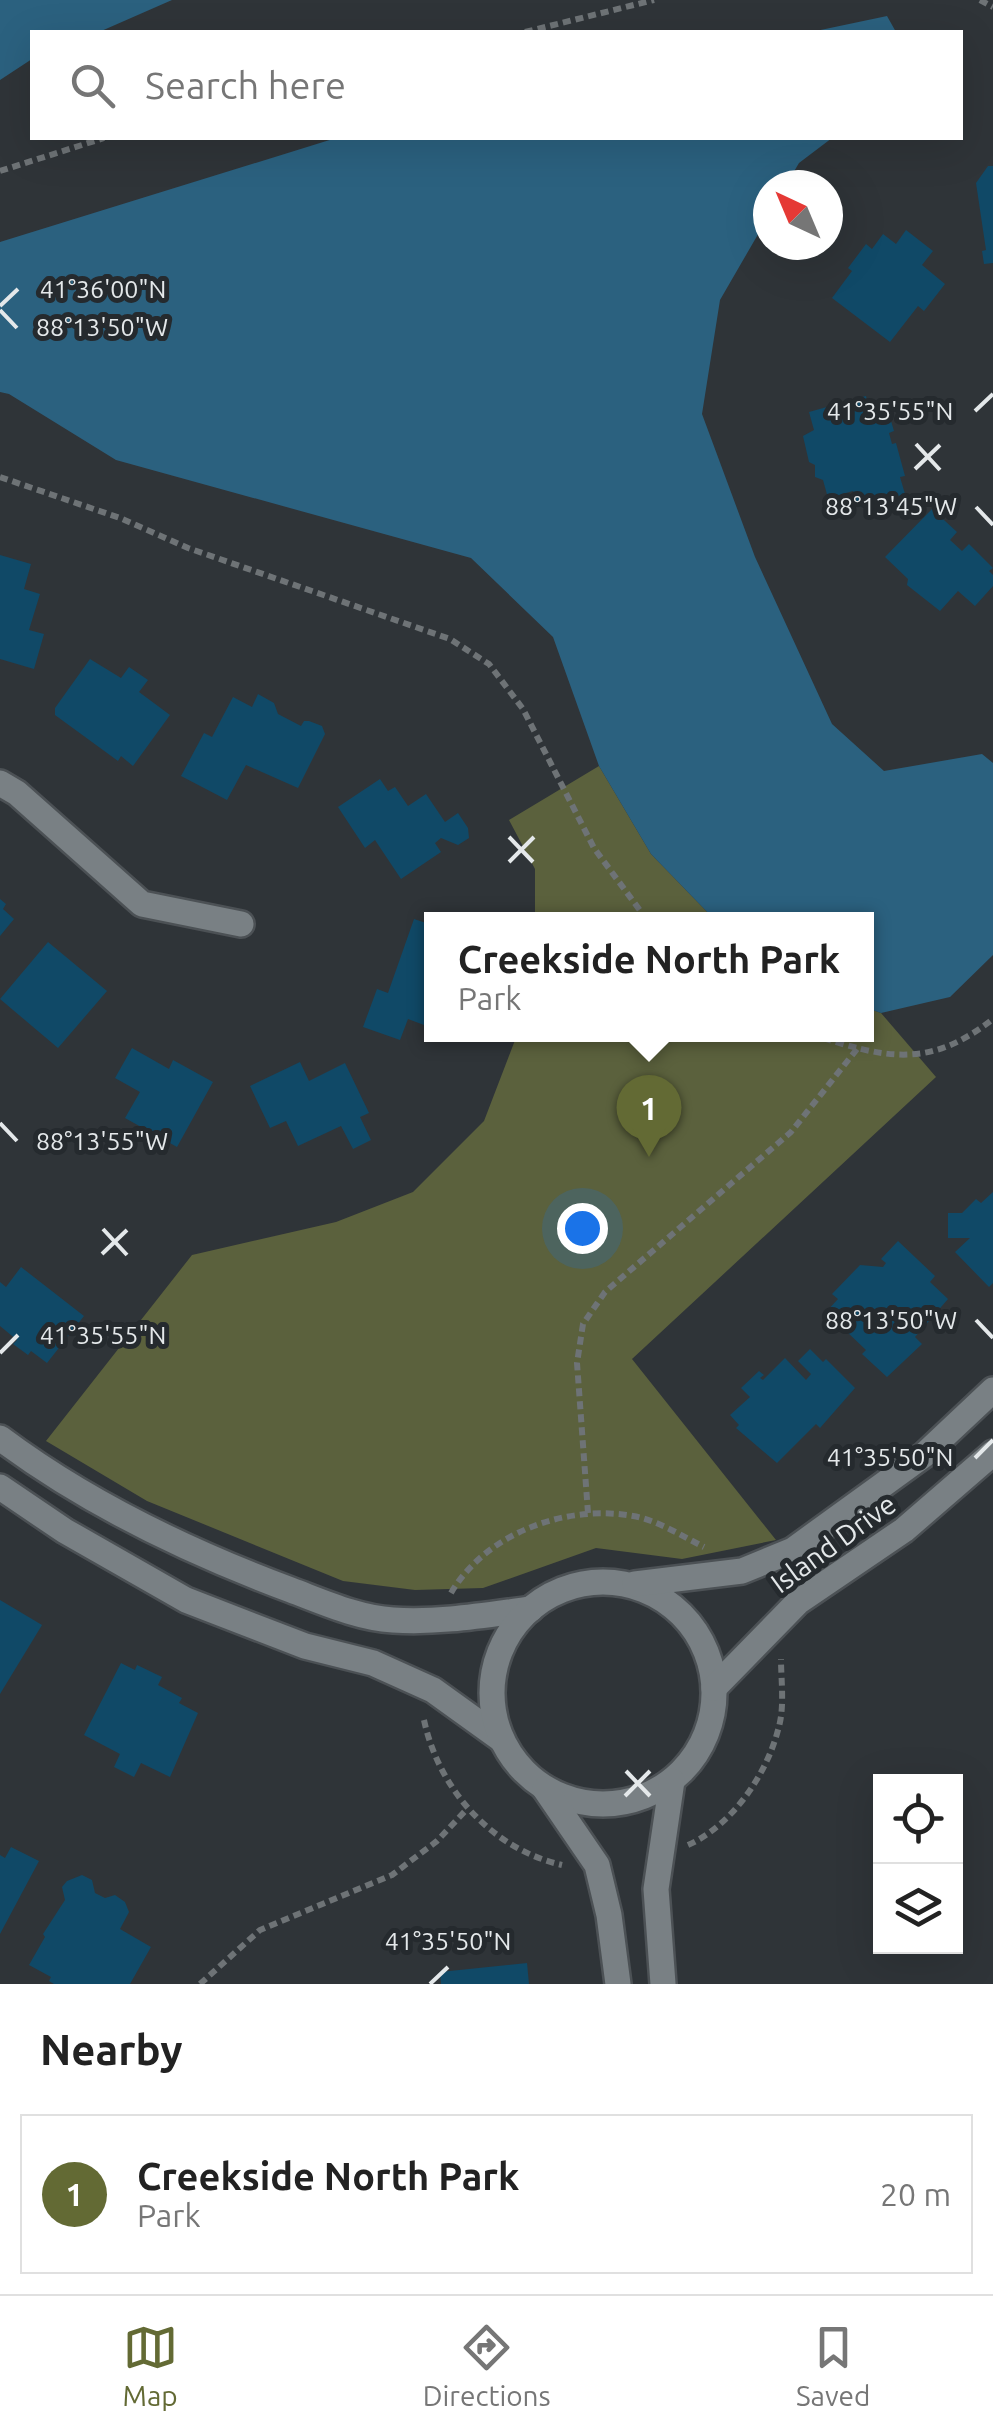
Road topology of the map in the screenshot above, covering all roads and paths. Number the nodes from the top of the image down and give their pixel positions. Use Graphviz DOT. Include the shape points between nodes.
graph roads {
  1 [pos="654,0"];
  2 [pos="980,0"];
  3 [pos="993,7"];
  4 [pos="533,30"];
  5 [pos="98,140"];
  6 [pos="0,171"];
  7 [pos="0,477"];
  8 [pos="0,783"];
  9 [pos="640,912"];
  10 [pos="242,924"];
  11 [pos="993,1019"];
  12 [pos="834,1042"];
  13 [pos="856,1050"];
  14 [pos="993,1390"];
  15 [pos="0,1438"];
  16 [pos="993,1453"];
  17 [pos="0,1487"];
  18 [pos="588,1512"];
  19 [pos="713,1551"];
  20 [pos="630,1585"];
  21 [pos="446,1603"];
  22 [pos="530,1609"];
  23 [pos="780,1651"];
  24 [pos="714,1688"];
  25 [pos="422,1707"];
  26 [pos="501,1739"];
  27 [pos="672,1781"];
  28 [pos="545,1789"];
  29 [pos="466,1809"];
  30 [pos="673,1851"];
  31 [pos="569,1867"];
  32 [pos="200,1984"];
  33 [pos="618,1984"];
  34 [pos="663,1984"];
  1 -- 4 [label="path"];
  2 -- 3 [label="path"];
  5 -- 6 [label="path"];
  7 -- 9 [label="path" via="450,638 490,664 523,708 594,848"];
  8 -- 10 [label="street" via="142,904"];
  11 -- 13 [label="path" via="950,1046 908,1058"];
  12 -- 13 [label="path"];
  13 -- 18 [label="path" via="791,1132 606,1292 582,1324 577,1363"];
  14 -- 20 [label="street, Island Drive" via="924,1455 793,1550 742,1571"];
  15 -- 22 [label="street" via="100,1503 208,1559 338,1608 390,1620"];
  16 -- 24 [label="street, Island Drive" via="904,1530 798,1602"];
  17 -- 26 [label="street" via="186,1600 304,1646 373,1662 433,1690"];
  18 -- 19 [label="path" via="635,1516"];
  18 -- 21 [label="path" via="529,1526 489,1550"];
  20 -- 22 [label="street" via="596,1582 561,1590"];
  20 -- 24 [label="street" via="663,1599 689,1622 707,1653"];
  22 -- 26 [label="street" via="507,1636 494,1669 492,1704"];
  23 -- 30 [label="path" via="779,1730 758,1774 738,1808 710,1835"];
  24 -- 27 [label="street" via="711,1723 696,1755"];
  25 -- 29 [label="path" via="440,1766"];
  26 -- 28 [label="street"];
  27 -- 28 [label="street" via="609,1804"];
  27 -- 34 [label="street" via="656,1889"];
  28 -- 33 [label="street" via="596,1865"];
  29 -- 31 [label="path" via="534,1859"];
  29 -- 32 [label="path" via="392,1875 260,1930"];
}
